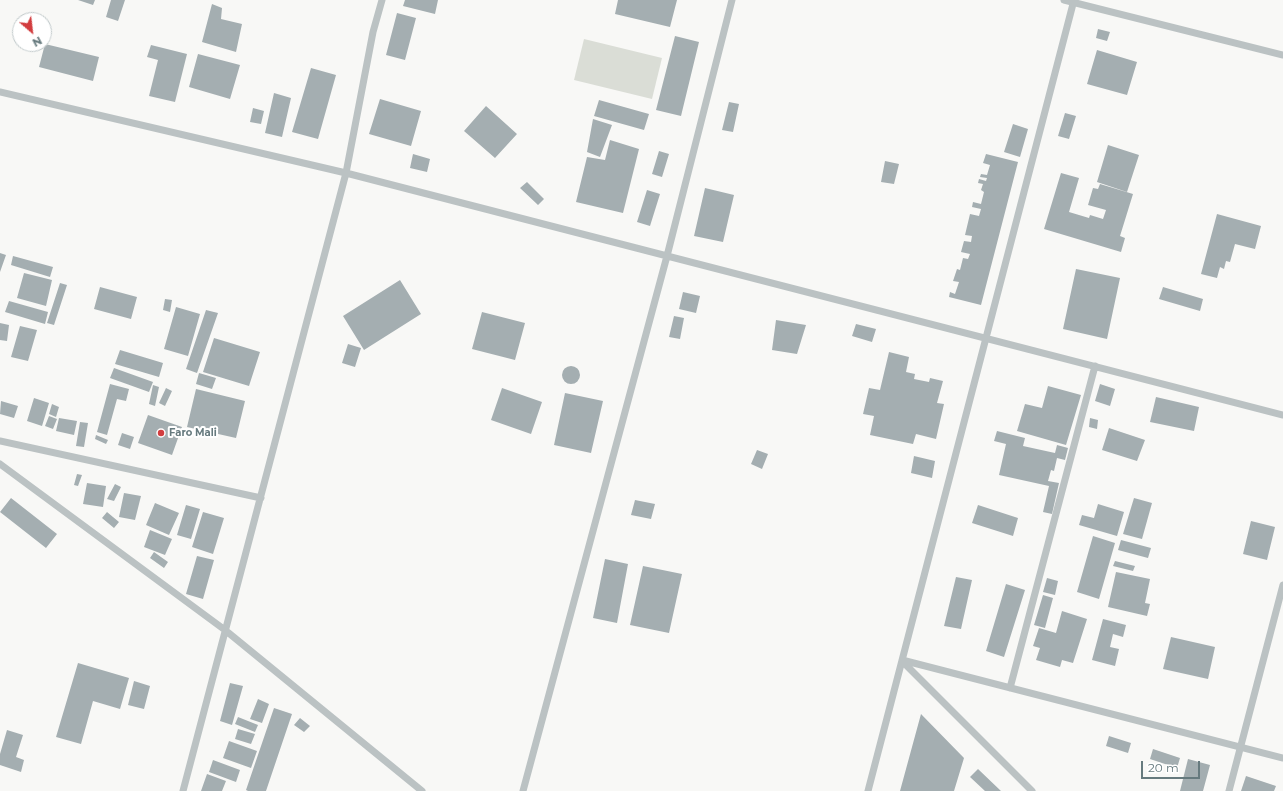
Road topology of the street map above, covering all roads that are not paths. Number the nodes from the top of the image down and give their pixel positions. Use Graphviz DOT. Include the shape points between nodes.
graph roads {
  1 [pos="382,0"];
  2 [pos="732,0"];
  3 [pos="1064,0"];
  4 [pos="1074,1"];
  5 [pos="1283,55"];
  6 [pos="0,92"];
  7 [pos="346,173"];
  8 [pos="667,256"];
  9 [pos="986,338"];
  10 [pos="1095,366"];
  11 [pos="1283,415"];
  12 [pos="0,441"];
  13 [pos="0,464"];
  14 [pos="261,498"];
  15 [pos="1283,585"];
  16 [pos="225,630"];
  17 [pos="902,660"];
  18 [pos="1010,688"];
  19 [pos="1240,747"];
  20 [pos="1283,758"];
  21 [pos="183,791"];
  22 [pos="422,791"];
  23 [pos="523,791"];
  24 [pos="868,791"];
  25 [pos="1032,791"];
  26 [pos="1229,791"];
  1 -- 7 [label="street" via="373,32"];
  2 -- 8 [label="street"];
  3 -- 4 [label="street"];
  4 -- 5 [label="street"];
  4 -- 9 [label="street"];
  6 -- 7 [label="street"];
  7 -- 8 [label="street"];
  7 -- 14 [label="street"];
  8 -- 9 [label="street"];
  8 -- 23 [label="street"];
  9 -- 10 [label="street"];
  9 -- 17 [label="street"];
  10 -- 11 [label="street"];
  10 -- 18 [label="street"];
  12 -- 14 [label="street"];
  13 -- 16 [label="street"];
  14 -- 16 [label="street"];
  15 -- 19 [label="street"];
  16 -- 21 [label="street"];
  16 -- 22 [label="street"];
  17 -- 18 [label="street"];
  17 -- 24 [label="street"];
  17 -- 25 [label="street"];
  18 -- 19 [label="street"];
  19 -- 20 [label="street"];
  19 -- 26 [label="street"];
}
